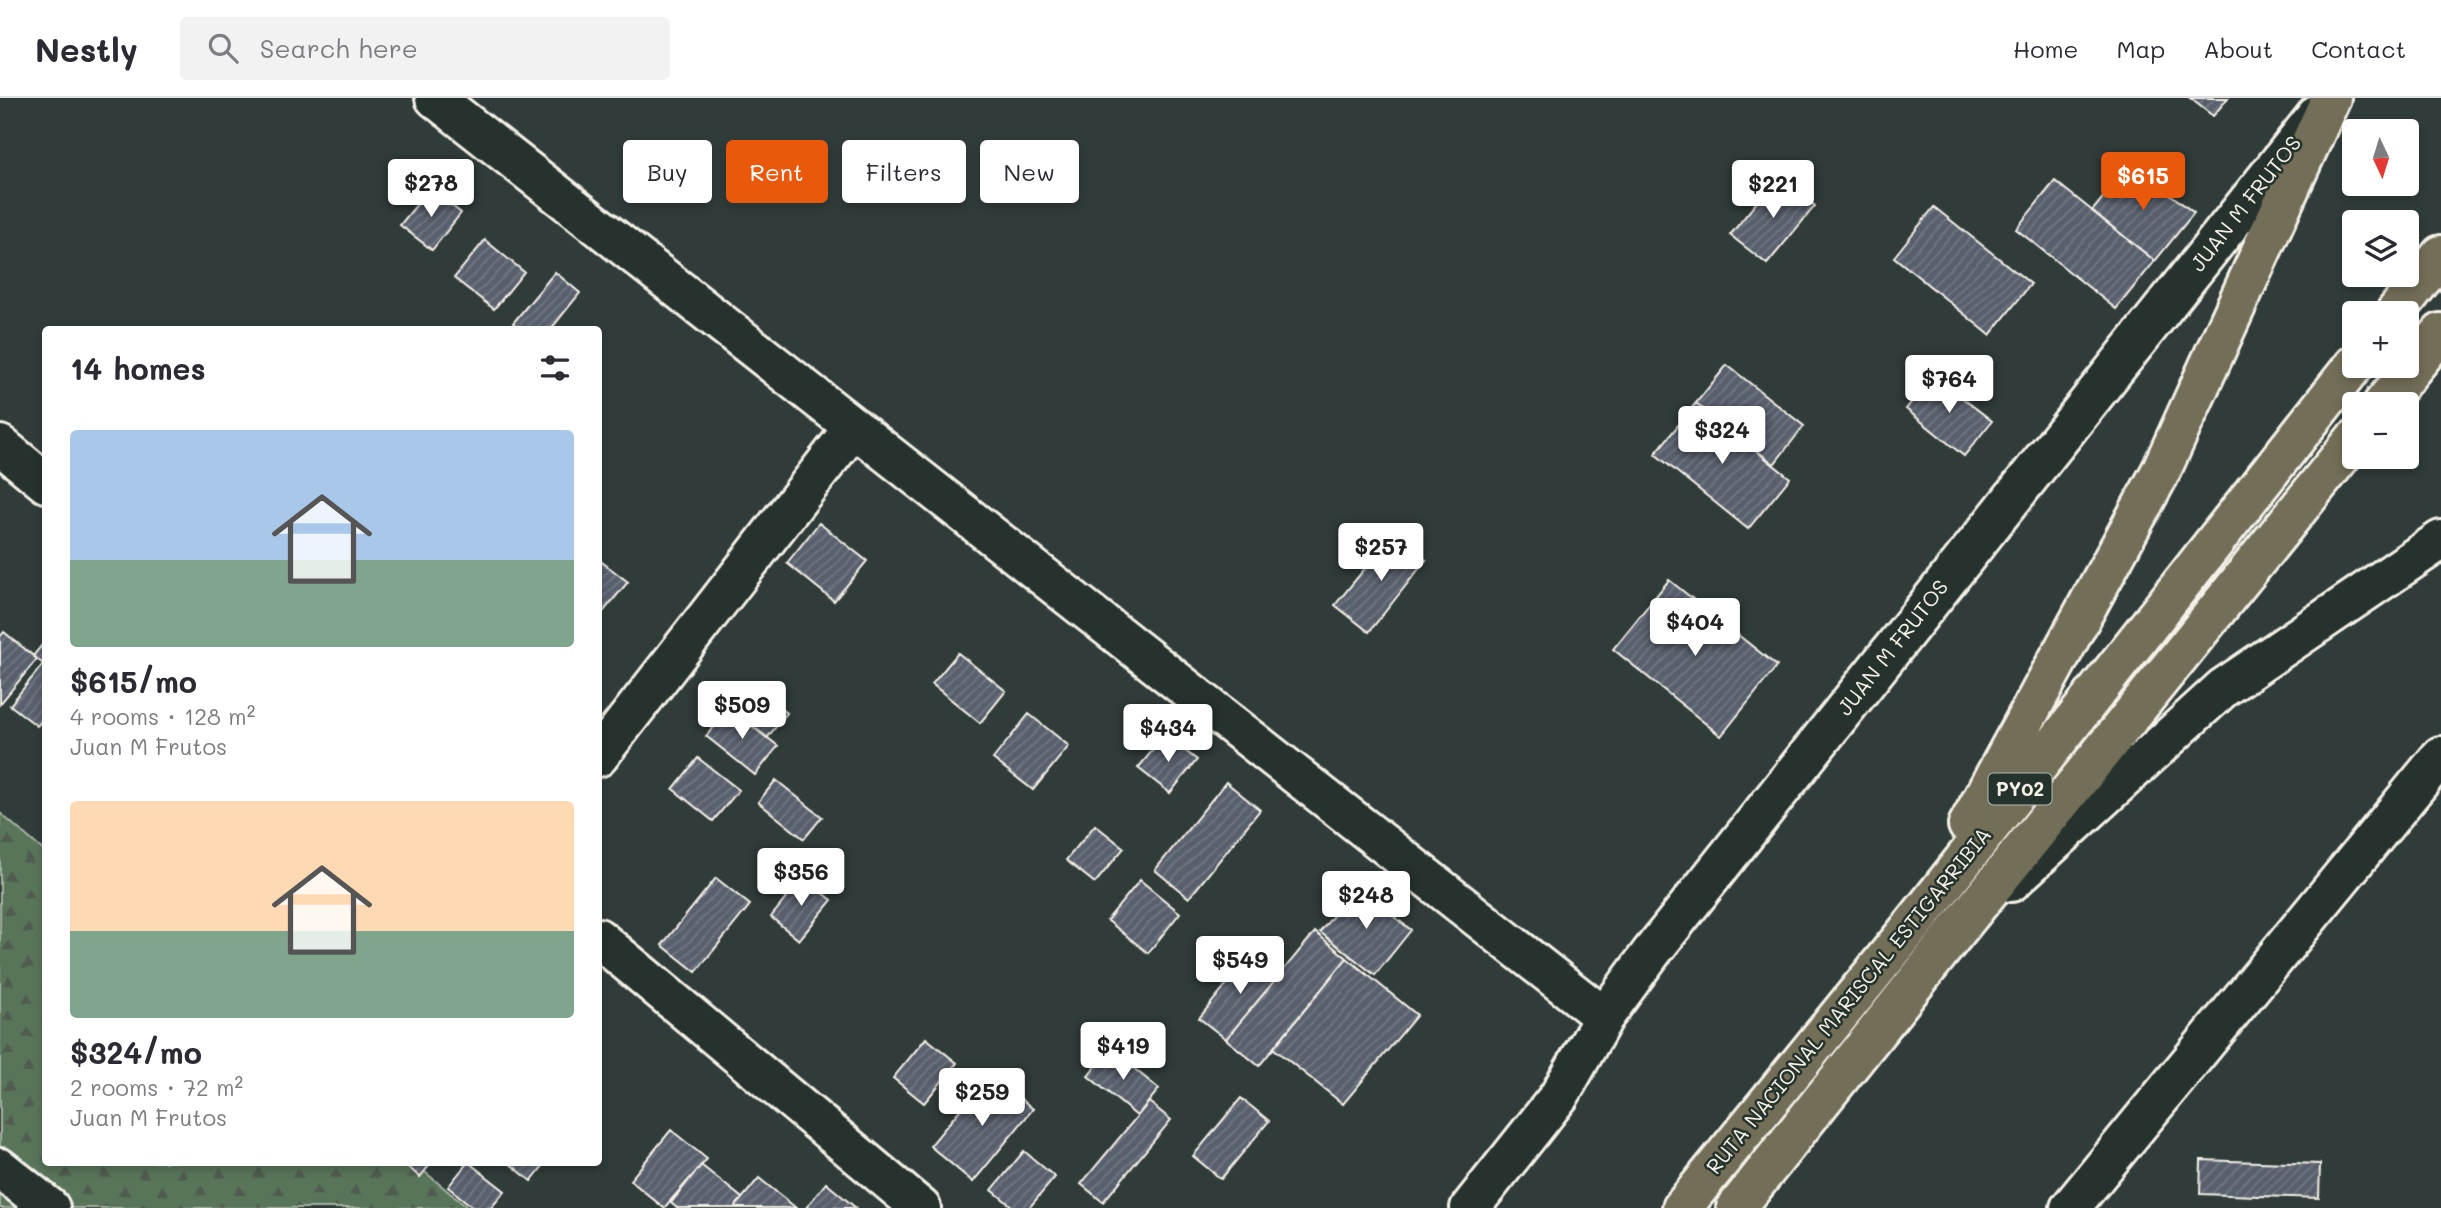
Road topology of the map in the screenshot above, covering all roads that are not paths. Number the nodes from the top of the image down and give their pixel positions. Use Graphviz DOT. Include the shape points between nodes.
graph roads {
  1 [pos="435,98"];
  2 [pos="2330,98"];
  3 [pos="2441,255"];
  4 [pos="2405,301"];
  5 [pos="2441,333"];
  6 [pos="2344,378"];
  7 [pos="2393,392"];
  8 [pos="854,427"];
  9 [pos="0,445"];
  10 [pos="2342,455"];
  11 [pos="42,479"];
  12 [pos="2441,540"];
  13 [pos="602,752"];
  14 [pos="2441,756"];
  15 [pos="1915,922"];
  16 [pos="1951,938"];
  17 [pos="602,941"];
  18 [pos="1604,1017"];
  19 [pos="0,1168"];
  20 [pos="50,1208"];
  21 [pos="921,1208"];
  22 [pos="1470,1208"];
  23 [pos="1682,1208"];
  24 [pos="1736,1208"];
  25 [pos="2070,1208"];
  1 -- 8 [label="street"];
  2 -- 15 [label="highway" via="2161,471"];
  2 -- 18 [label="street, JUAN M FRUTOS"];
  3 -- 4 [label="highway"];
  5 -- 7 [label="highway"];
  6 -- 15 [label="highway, RUTA NACIONAL MARISCAL ESTIGARRIBIA / PY02"];
  8 -- 13 [label="street"];
  8 -- 18 [label="street"];
  9 -- 11 [label="street"];
  10 -- 16 [label="highway, RUTA NACIONAL MARISCAL ESTIGARRIBIA / PY02"];
  12 -- 16 [label="street" via="2223,688"];
  14 -- 25 [label="street"];
  15 -- 23 [label="highway, RUTA NACIONAL MARISCAL ESTIGARRIBIA / PY02"];
  16 -- 24 [label="highway, RUTA NACIONAL MARISCAL ESTIGARRIBIA / PY02"];
  17 -- 21 [label="street"];
  18 -- 22 [label="street, JUAN M FRUTOS" via="1559,1096"];
  19 -- 20 [label="street"];
}
